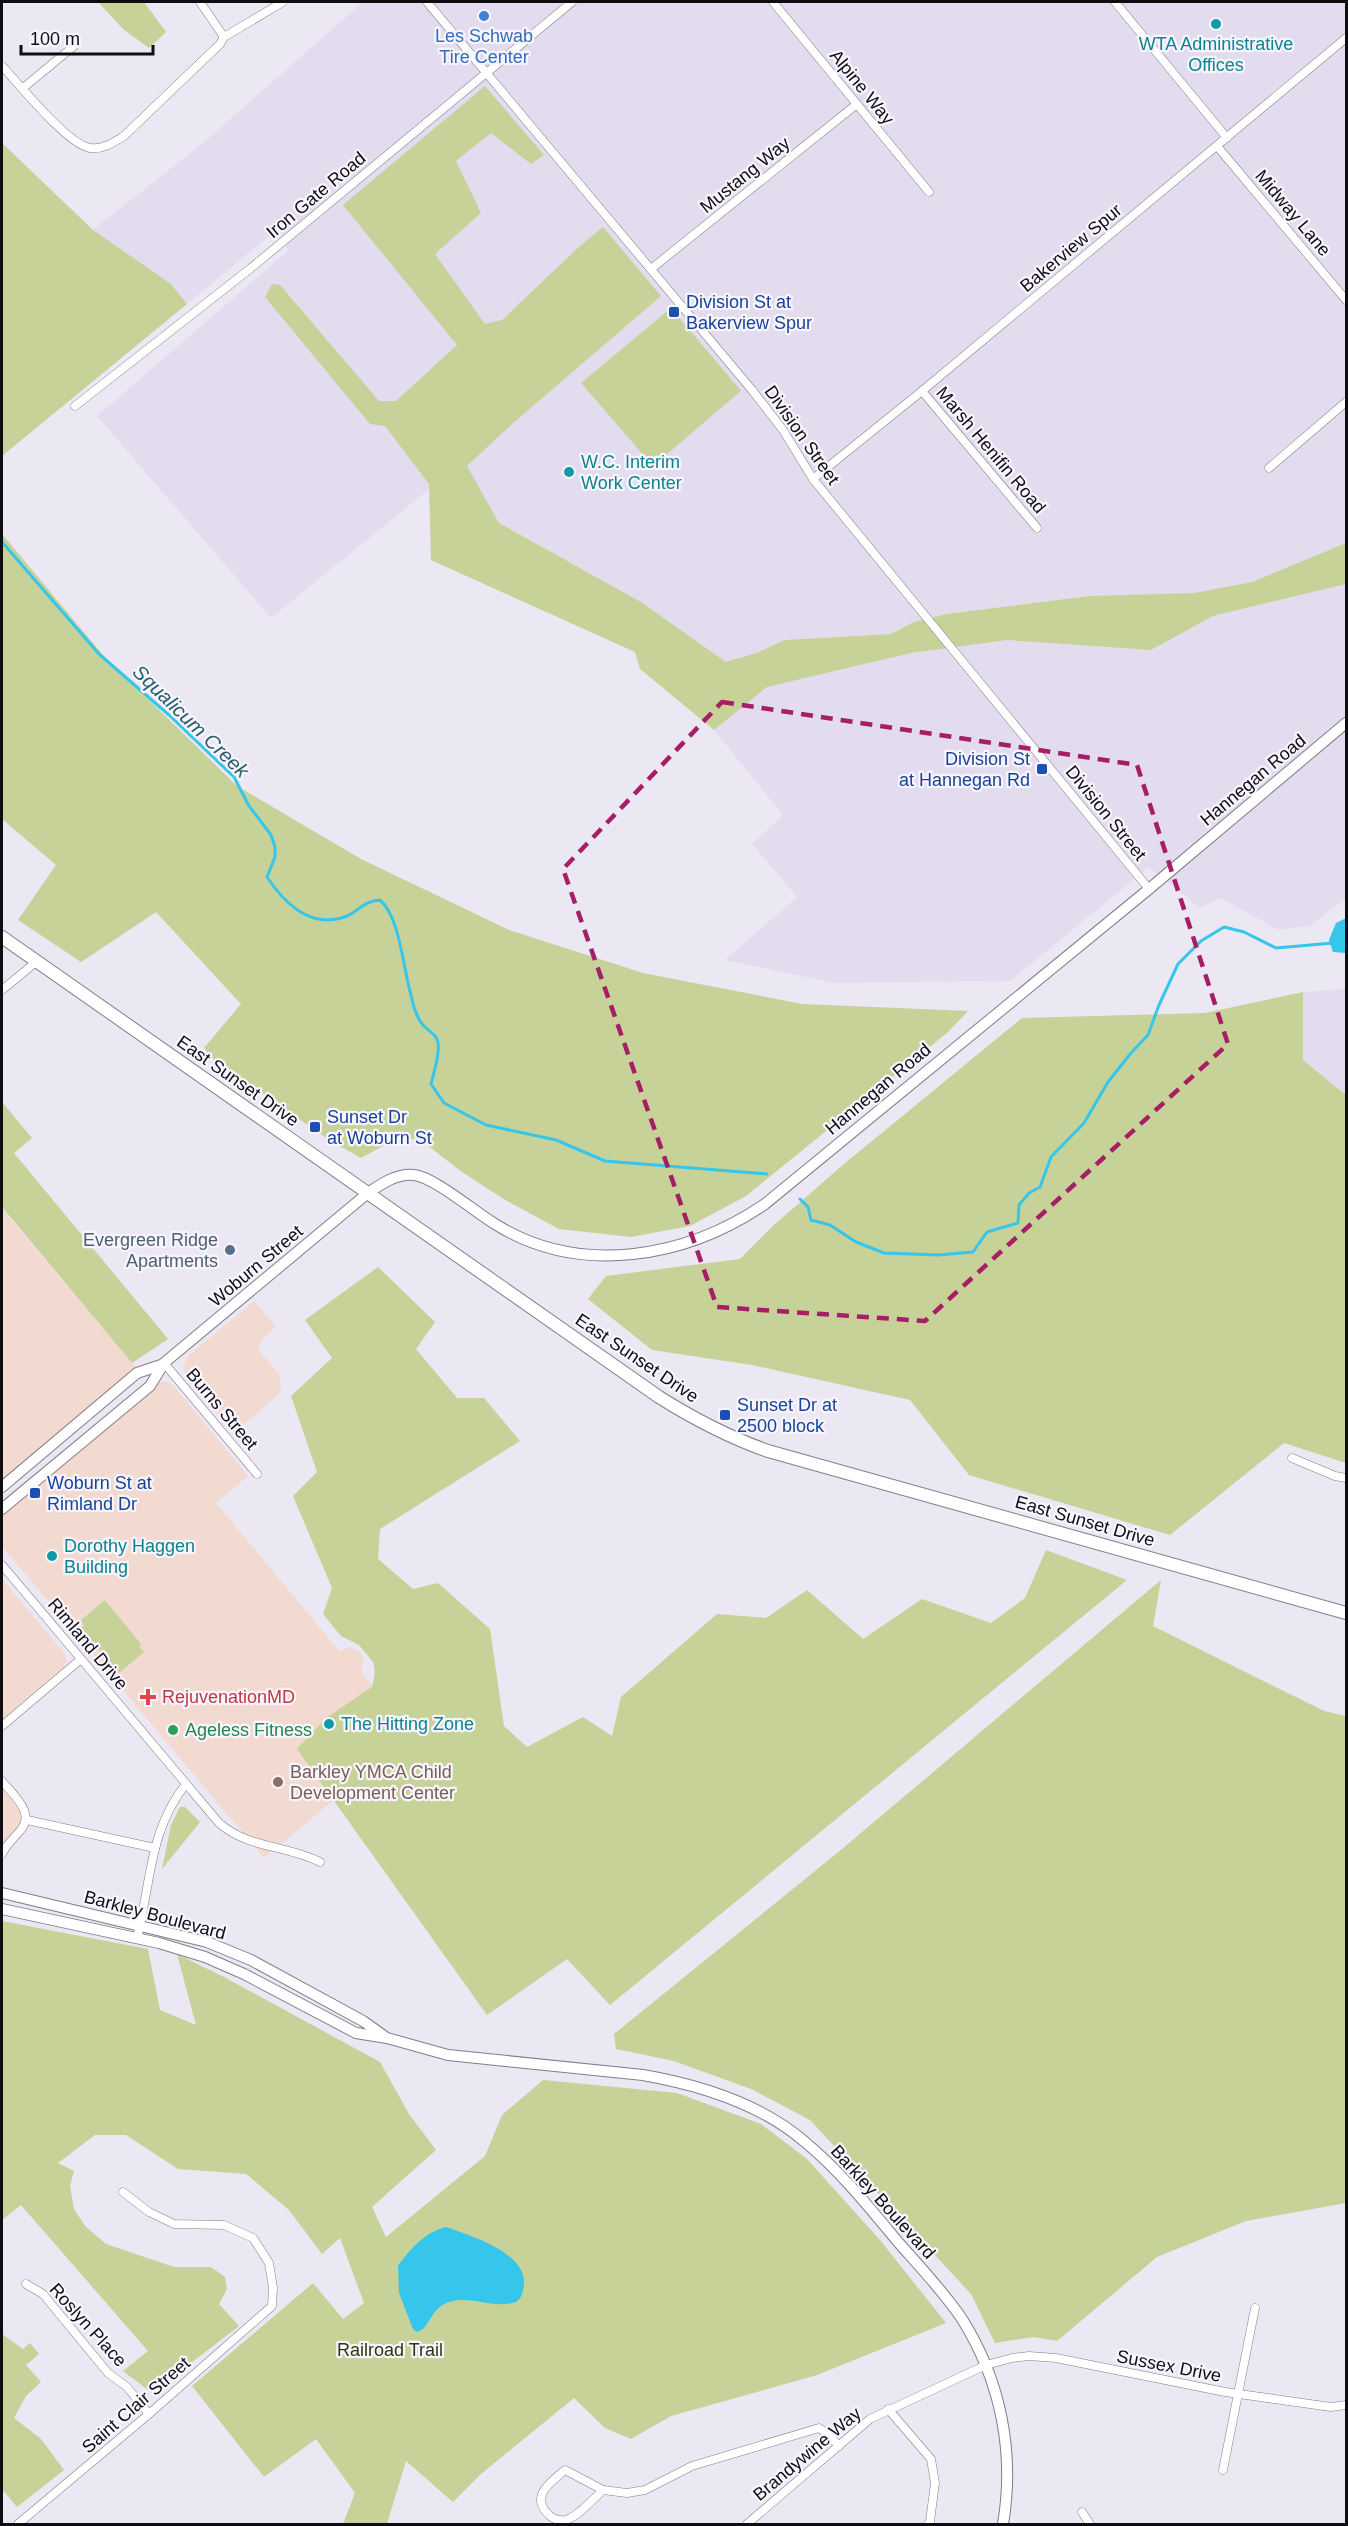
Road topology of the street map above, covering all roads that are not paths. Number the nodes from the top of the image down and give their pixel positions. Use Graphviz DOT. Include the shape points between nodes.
graph roads {
  1 [pos="200,2"];
  2 [pos="283,2"];
  3 [pos="427,2"];
  4 [pos="572,2"];
  5 [pos="773,2"];
  6 [pos="1115,2"];
  7 [pos="224,37"];
  8 [pos="1347,38"];
  9 [pos="74,46"];
  10 [pos="2,66"];
  11 [pos="486,73"];
  12 [pos="23,88"];
  13 [pos="857,104"];
  14 [pos="1227,138"];
  15 [pos="1217,146"];
  16 [pos="929,192"];
  17 [pos="651,269"];
  18 [pos="1347,300"];
  19 [pos="922,392"];
  20 [pos="1347,402"];
  21 [pos="75,406"];
  22 [pos="1269,468"];
  23 [pos="813,479"];
  24 [pos="1037,528"];
  25 [pos="1347,723"];
  26 [pos="1149,889"];
  27 [pos="2,937"];
  28 [pos="36,962"];
  29 [pos="2,990"];
  30 [pos="369,1194"];
  31 [pos="164,1364"];
  32 [pos="1292,1458"];
  33 [pos="257,1474"];
  34 [pos="1347,1478"];
  35 [pos="2,1487"];
  36 [pos="2,1509"];
  37 [pos="2,1565"];
  38 [pos="1347,1613"];
  39 [pos="81,1659"];
  40 [pos="2,1726"];
  41 [pos="2,1781"];
  42 [pos="186,1784"];
  43 [pos="27,1820"];
  44 [pos="155,1848"];
  45 [pos="2,1854"];
  46 [pos="320,1862"];
  47 [pos="2,1893"];
  48 [pos="2,1909"];
  49 [pos="140,1926"];
  50 [pos="137,1938"];
  51 [pos="387,2038"];
  52 [pos="123,2192"];
  53 [pos="26,2284"];
  54 [pos="1256,2308"];
  55 [pos="986,2365"];
  56 [pos="1239,2394"];
  57 [pos="1347,2405"];
  58 [pos="888,2409"];
  59 [pos="149,2414"];
  60 [pos="839,2446"];
  61 [pos="1223,2470"];
  62 [pos="603,2490"];
  63 [pos="1082,2512"];
  64 [pos="18,2524"];
  65 [pos="747,2524"];
  66 [pos="928,2524"];
  67 [pos="1003,2524"];
  68 [pos="1090,2524"];
  1 -- 7 [label="street"];
  2 -- 7 [label="street"];
  3 -- 11 [label="street, Division Street"];
  4 -- 11 [label="street, Iron Gate Road"];
  5 -- 13 [label="street, Alpine Way"];
  6 -- 14 [label="street"];
  7 -- 12 [label="street" via="124,136 107,146 89,148 72,139"];
  8 -- 14 [label="street, Bakerview Spur"];
  9 -- 12 [label="street"];
  10 -- 12 [label="street"];
  11 -- 17 [label="street, Division Street"];
  11 -- 21 [label="street, Iron Gate Road" via="251,268"];
  13 -- 16 [label="street, Alpine Way"];
  13 -- 17 [label="street, Mustang Way"];
  14 -- 15 [label="street, Bakerview Spur"];
  15 -- 18 [label="street, Midway Lane"];
  15 -- 19 [label="street, Bakerview Spur"];
  17 -- 23 [label="street, Division Street" via="764,404"];
  19 -- 23 [label="street, Bakerview Spur"];
  19 -- 24 [label="street, Marsh Henifin Road"];
  20 -- 22 [label="street"];
  23 -- 26 [label="street, Division Street"];
  25 -- 26 [label="main road, Hannegan Road"];
  26 -- 30 [label="main road, Hannegan Road" via="765,1204 694,1242 614,1256 578,1254 537,1244 497,1226 421,1176 402,1175"];
  27 -- 28 [label="main road, East Sunset Drive"];
  28 -- 29 [label="street"];
  28 -- 30 [label="main road, East Sunset Drive"];
  30 -- 31 [label="main road, Woburn Street"];
  30 -- 38 [label="main road, East Sunset Drive" via="658,1397 731,1438"];
  31 -- 33 [label="street, Burns Street"];
  31 -- 35 [label="main road, Woburn Street" via="137,1373"];
  31 -- 36 [label="main road, Woburn Street" via="150,1386"];
  32 -- 34 [label="street"];
  37 -- 39 [label="street, Rimland Drive"];
  39 -- 40 [label="street"];
  39 -- 42 [label="street, Rimland Drive"];
  41 -- 43 [label="street" via="25,1808"];
  42 -- 44 [label="street" via="165,1815"];
  42 -- 46 [label="street, Rimland Drive" via="230,1833"];
  43 -- 44 [label="street"];
  43 -- 45 [label="street"];
  44 -- 49 [label="street"];
  47 -- 49 [label="main road, Barkley Boulevard"];
  48 -- 50 [label="main road, Barkley Boulevard"];
  49 -- 50 [label="street"];
  49 -- 51 [label="main road, Barkley Boulevard" via="207,1942 251,1960"];
  50 -- 51 [label="main road, Barkley Boulevard" via="205,1957 356,2033"];
  51 -- 55 [label="main road, Barkley Boulevard" via="448,2055 675,2080 721,2094 764,2114 804,2140 849,2183 949,2302"];
  52 -- 59 [label="street, Saint Clair Street" via="149,2212 174,2224 224,2225 253,2238 268,2263 273,2288 272,2306"];
  53 -- 59 [label="street, Roslyn Place" via="43,2294 108,2373 127,2387"];
  54 -- 56 [label="street"];
  55 -- 56 [label="street, Sussex Drive" via="1012,2358 1044,2357"];
  55 -- 58 [label="street, Brandywine Way"];
  55 -- 67 [label="main road, Barkley Boulevard" via="1006,2443"];
  56 -- 57 [label="street, Sussex Drive" via="1330,2407"];
  56 -- 61 [label="street"];
  58 -- 60 [label="street, Brandywine Way"];
  58 -- 66 [label="street" via="931,2459 935,2483"];
  59 -- 64 [label="street, Saint Clair Street"];
  60 -- 62 [label="street" via="819,2428 692,2466 645,2490"];
  60 -- 65 [label="street, Brandywine Way"];
  62 -- 62 [label="street" via="565,2470 546,2487 541,2504 551,2517 568,2519"];
  63 -- 68 [label="street"];
}
